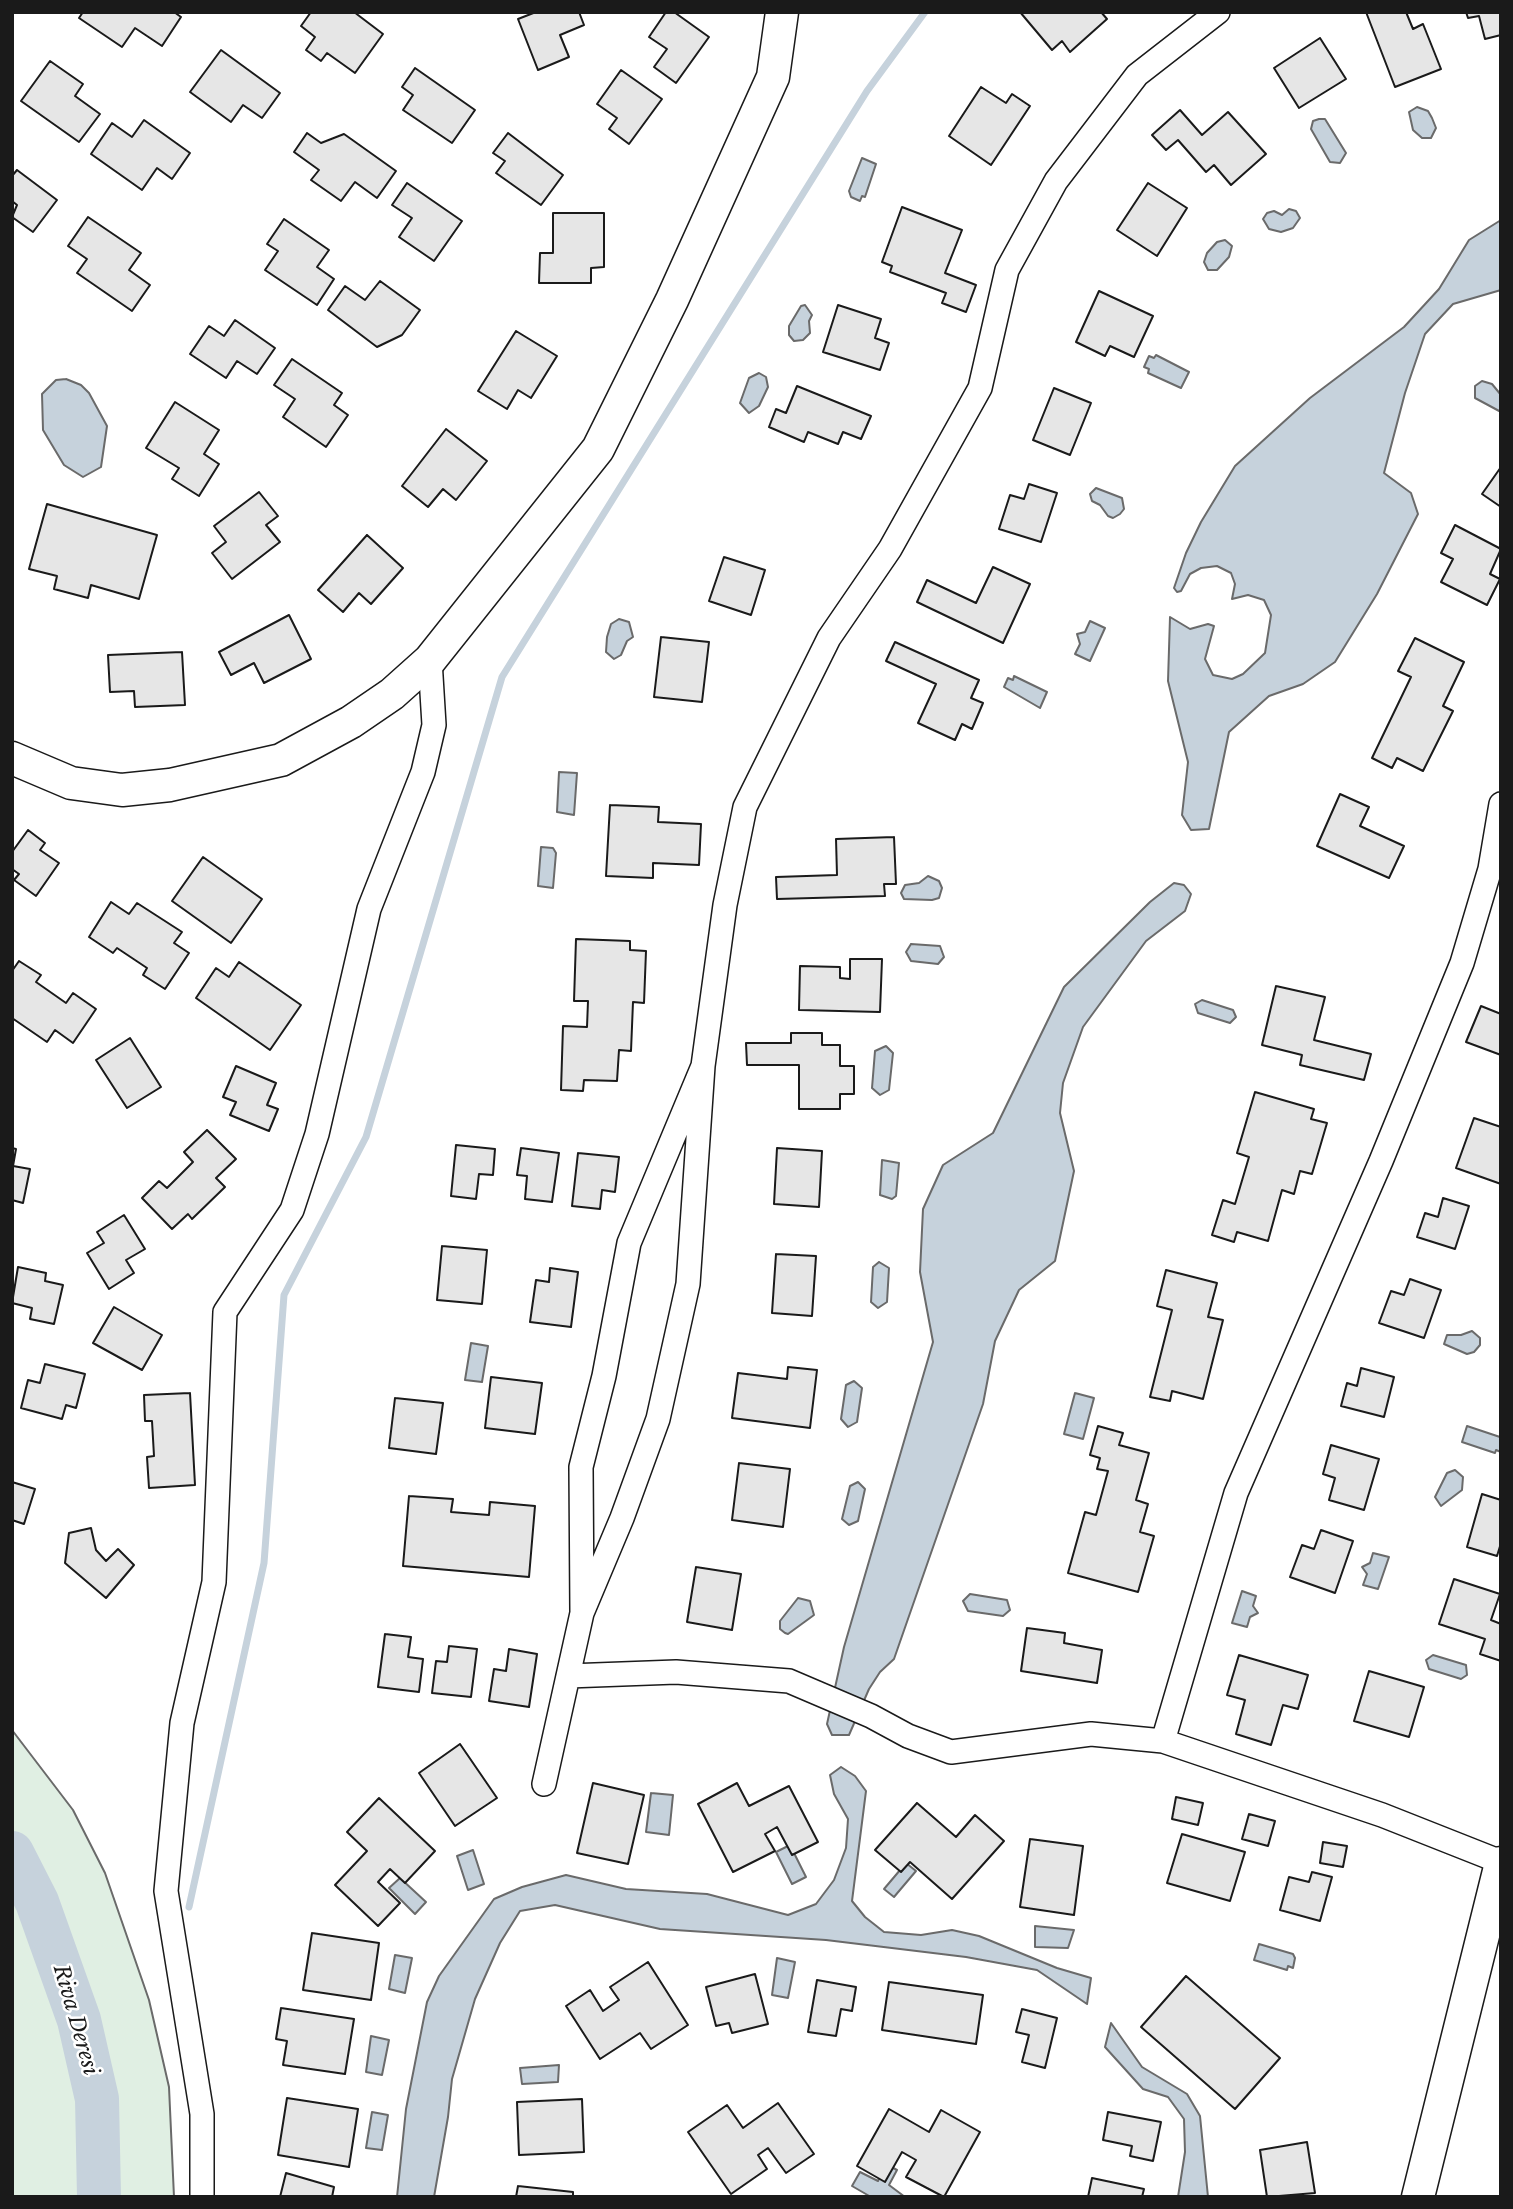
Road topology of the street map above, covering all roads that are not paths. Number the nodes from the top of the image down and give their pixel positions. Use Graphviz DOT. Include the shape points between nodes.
graph roads {
  1 [pos="782,12"];
  2 [pos="1218,12"];
  3 [pos="430,660"];
  4 [pos="12,758"];
  5 [pos="1501,804"];
  6 [pos="703,1066"];
  7 [pos="582,1613"];
  8 [pos="568,1676"];
  9 [pos="1163,1741"];
  10 [pos="544,1784"];
  11 [pos="1501,1863"];
  12 [pos="202,2197"];
  13 [pos="1418,2197"];
  1 -- 3 [label="street" via="773,77 672,300 598,449"];
  2 -- 6 [label="street" via="1137,75 1056,181 1007,270 980,388 890,549 829,638 745,807 725,905"];
  3 -- 4 [label="street" via="351,722 281,761 170,786 122,790 71,783"];
  3 -- 12 [label="street" via="434,725 423,772 369,909 317,1134 292,1210 225,1312 214,1582 182,1723 166,1891 202,2114"];
  5 -- 9 [label="street" via="1490,869 1462,963 1236,1493"];
  6 -- 7 [label="street" via="688,1284 658,1419"];
  6 -- 7 [label="street" via="629,1243 604,1376 580,1467"];
  7 -- 8 [label="street"];
  8 -- 9 [label="street" via="676,1672 789,1681 951,1752 1091,1734"];
  8 -- 10 [label="street"];
  9 -- 11 [label="street" via="1382,1815"];
  11 -- 13 [label="street"];
}
